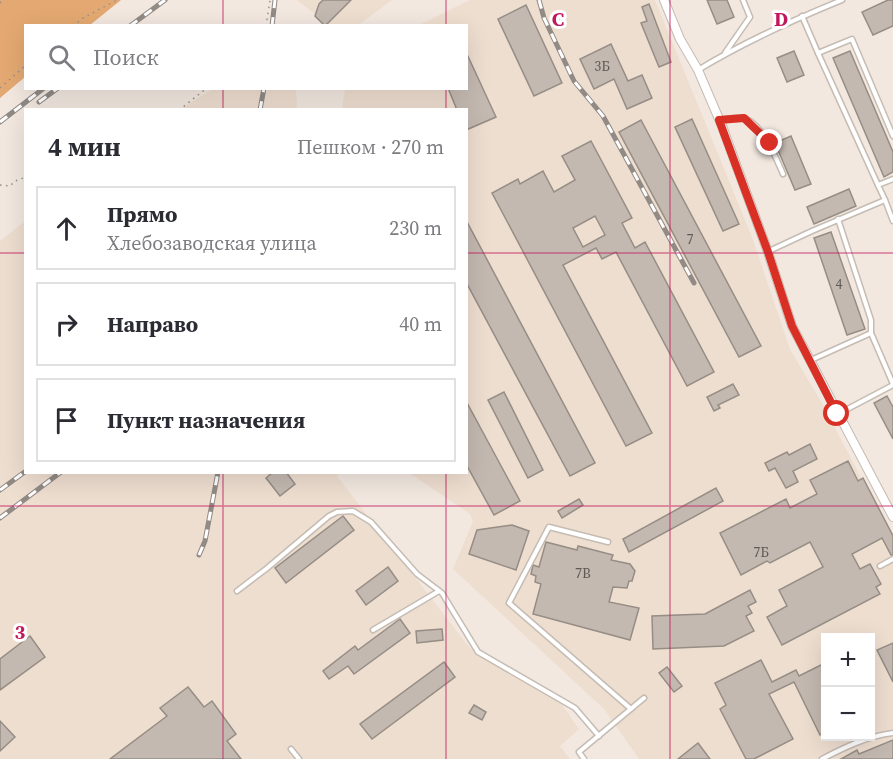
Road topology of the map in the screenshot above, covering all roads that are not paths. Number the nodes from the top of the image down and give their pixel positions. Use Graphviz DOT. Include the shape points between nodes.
graph roads {
  1 [pos="664,0"];
  2 [pos="743,0"];
  3 [pos="842,0"];
  4 [pos="802,16"];
  5 [pos="818,53"];
  6 [pos="725,54"];
  7 [pos="698,70"];
  8 [pos="719,120"];
  9 [pos="893,136"];
  10 [pos="783,174"];
  11 [pos="893,179"];
  12 [pos="878,185"];
  13 [pos="885,200"];
  14 [pos="838,219"];
  15 [pos="893,221"];
  16 [pos="768,252"];
  17 [pos="871,333"];
  18 [pos="810,361"];
  19 [pos="893,385"];
  20 [pos="837,414"];
  21 [pos="893,517"];
  22 [pos="608,542"];
  23 [pos="893,560"];
  24 [pos="880,566"];
  25 [pos="237,591"];
  26 [pos="439,591"];
  27 [pos="373,630"];
  28 [pos="644,698"];
  29 [pos="631,708"];
  30 [pos="893,733"];
  31 [pos="599,736"];
  32 [pos="291,749"];
  33 [pos="299,759"];
  34 [pos="584,759"];
  35 [pos="822,759"];
  1 -- 7 [label="street"];
  2 -- 6 [label="lane" via="750,17"];
  3 -- 4 [label="lane"];
  4 -- 5 [label="lane"];
  4 -- 6 [label="lane"];
  5 -- 9 [label="lane" via="852,39"];
  5 -- 12 [label="lane"];
  6 -- 7 [label="lane"];
  7 -- 8 [label="street"];
  8 -- 10 [label="lane" via="744,118 754,126 770,143"];
  8 -- 16 [label="street"];
  11 -- 12 [label="lane"];
  12 -- 13 [label="lane"];
  13 -- 14 [label="lane"];
  13 -- 15 [label="lane"];
  14 -- 16 [label="lane"];
  14 -- 17 [label="lane"];
  16 -- 18 [label="street" via="792,326"];
  17 -- 18 [label="lane"];
  17 -- 19 [label="lane"];
  18 -- 20 [label="street"];
  19 -- 20 [label="lane"];
  20 -- 21 [label="street"];
  22 -- 29 [label="lane" via="549,527 509,603"];
  23 -- 24 [label="lane"];
  25 -- 26 [label="lane" via="329,516 353,511 371,522 417,574"];
  26 -- 27 [label="lane"];
  26 -- 31 [label="lane" via="478,652 575,708"];
  28 -- 29 [label="lane"];
  29 -- 31 [label="lane"];
  30 -- 35 [label="lane" via="878,735"];
  31 -- 34 [label="lane" via="579,752"];
  32 -- 33 [label="lane"];
}
